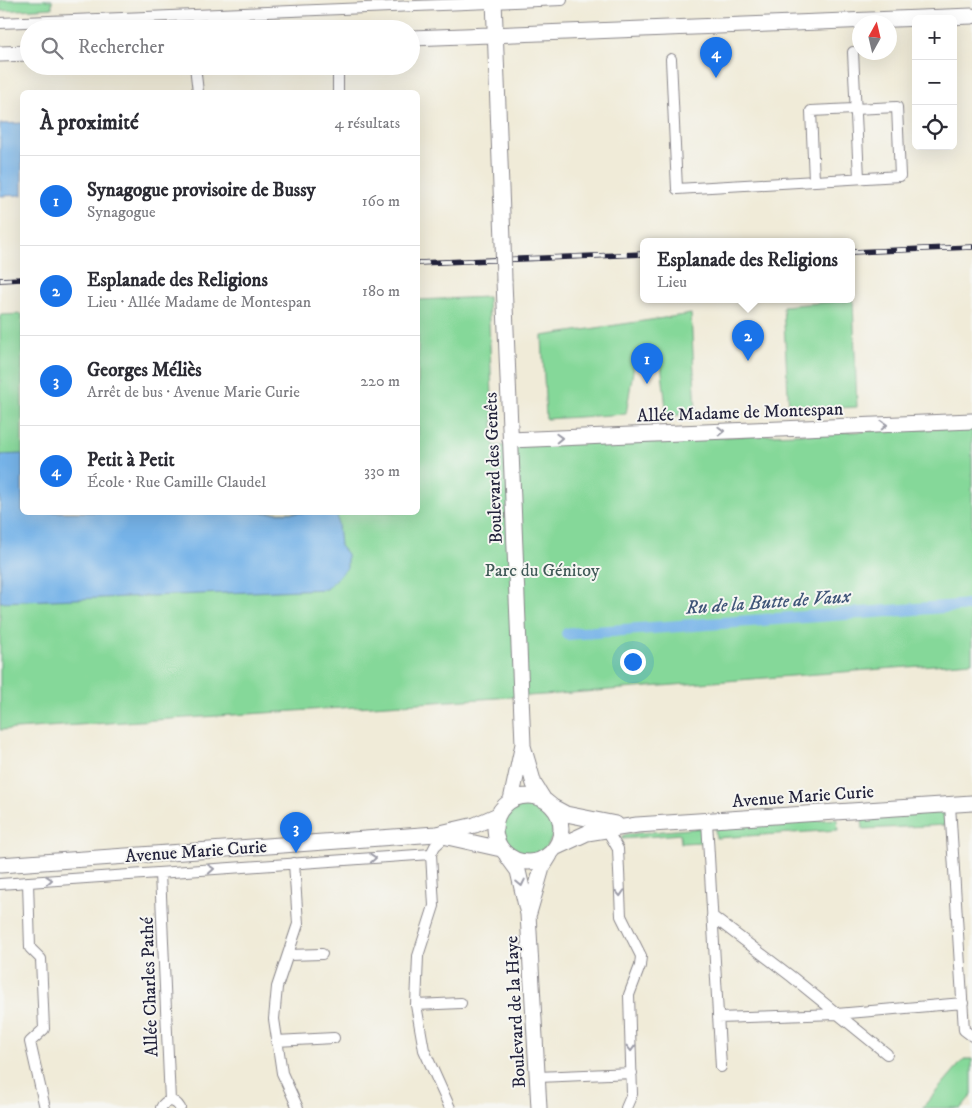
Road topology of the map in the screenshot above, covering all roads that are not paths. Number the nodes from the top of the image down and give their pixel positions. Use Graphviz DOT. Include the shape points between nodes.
graph roads {
  1 [pos="562,0"];
  2 [pos="494,1"];
  3 [pos="972,16"];
  4 [pos="67,20"];
  5 [pos="20,22"];
  6 [pos="0,23"];
  7 [pos="495,35"];
  8 [pos="420,38"];
  9 [pos="20,53"];
  10 [pos="0,54"];
  11 [pos="671,59"];
  12 [pos="853,60"];
  13 [pos="197,75"];
  14 [pos="338,75"];
  15 [pos="198,90"];
  16 [pos="338,90"];
  17 [pos="856,109"];
  18 [pos="859,178"];
  19 [pos="814,180"];
  20 [pos="972,422"];
  21 [pos="510,440"];
  22 [pos="523,744"];
  23 [pos="511,800"];
  24 [pos="549,803"];
  25 [pos="972,803"];
  26 [pos="950,805"];
  27 [pos="498,815"];
  28 [pos="707,821"];
  29 [pos="637,825"];
  30 [pos="607,830"];
  31 [pos="441,835"];
  32 [pos="553,851"];
  33 [pos="504,852"];
  34 [pos="431,854"];
  35 [pos="294,863"];
  36 [pos="0,865"];
  37 [pos="160,873"];
  38 [pos="28,882"];
  39 [pos="0,884"];
  40 [pos="528,914"];
  41 [pos="712,916"];
  42 [pos="322,954"];
  43 [pos="288,955"];
  44 [pos="461,1003"];
  45 [pos="963,1003"];
  46 [pos="416,1006"];
  47 [pos="837,1014"];
  48 [pos="718,1018"];
  49 [pos="972,1036"];
  50 [pos="334,1038"];
  51 [pos="276,1041"];
  52 [pos="887,1054"];
  53 [pos="721,1067"];
  54 [pos="632,1073"];
  55 [pos="538,1077"];
  56 [pos="170,1101"];
  57 [pos="45,1108"];
  58 [pos="161,1108"];
  59 [pos="180,1108"];
  60 [pos="298,1108"];
  61 [pos="450,1108"];
  62 [pos="539,1108"];
  63 [pos="626,1108"];
  1 -- 2 [label="street"];
  2 -- 4 [label="street"];
  2 -- 7 [label="main road"];
  3 -- 7 [label="main road"];
  5 -- 6 [label="street"];
  7 -- 8 [label="main road"];
  7 -- 21 [label="main road, Boulevard des Genêts, bridge"];
  9 -- 10 [label="main road"];
  11 -- 19 [label="street" via="677,189"];
  12 -- 17 [label="street"];
  13 -- 15 [label="street"];
  14 -- 16 [label="street"];
  17 -- 18 [label="street"];
  17 -- 18 [label="street" via="897,107 900,166 900,176"];
  17 -- 19 [label="street" via="811,111"];
  18 -- 19 [label="street"];
  21 -- 20 [label="main road, Allée Madame de Montespan, one-way"];
  21 -- 22 [label="main road, Boulevard des Genêts"];
  22 -- 23 [label="main road, Boulevard des Genêts"];
  22 -- 24 [label="main road, Boulevard des Genêts" via="534,784"];
  23 -- 24 [label="main road" via="527,796"];
  23 -- 27 [label="main road"];
  24 -- 29 [label="main road, Avenue Marie Curie" via="566,814 586,819"];
  24 -- 32 [label="main road" via="562,826 561,837"];
  25 -- 26 [label="main road, Avenue Marie Curie"];
  26 -- 28 [label="main road, Avenue Marie Curie"];
  26 -- 45 [label="street"];
  27 -- 31 [label="main road, Avenue Marie Curie"];
  27 -- 33 [label="main road" via="494,826"];
  28 -- 29 [label="main road, Avenue Marie Curie"];
  28 -- 41 [label="street"];
  29 -- 30 [label="main road, Avenue Marie Curie"];
  30 -- 32 [label="main road, Avenue Marie Curie" via="581,834"];
  30 -- 54 [label="street, one-way" via="617,844 621,916 641,956 630,995"];
  31 -- 33 [label="main road, Avenue Marie Curie"];
  31 -- 34 [label="street"];
  31 -- 36 [label="main road, Avenue Marie Curie"];
  32 -- 33 [label="main road" via="540,861 529,863 517,861"];
  32 -- 40 [label="main road, Boulevard de la Haye" via="542,868"];
  33 -- 40 [label="main road, Boulevard de la Haye, one-way" via="518,871"];
  35 -- 34 [label="street, Avenue Marie Curie, one-way"];
  34 -- 46 [label="street" via="434,906 418,956"];
  37 -- 35 [label="street, Avenue Marie Curie, one-way"];
  35 -- 43 [label="street" via="298,924"];
  38 -- 37 [label="street, Avenue Marie Curie, one-way"];
  37 -- 56 [label="street, Allée Charles Pathé"];
  38 -- 39 [label="street, Avenue Marie Curie"];
  38 -- 57 [label="street" via="30,948 41,959 44,1028 30,1042"];
  40 -- 55 [label="main road, Boulevard de la Haye"];
  41 -- 47 [label="street"];
  41 -- 48 [label="street"];
  42 -- 43 [label="street"];
  43 -- 51 [label="street" via="277,987"];
  44 -- 46 [label="street"];
  45 -- 47 [label="street"];
  45 -- 49 [label="street" via="964,1030"];
  46 -- 61 [label="street" via="424,1050"];
  47 -- 48 [label="street"];
  47 -- 52 [label="street"];
  48 -- 53 [label="street"];
  50 -- 51 [label="street"];
  51 -- 60 [label="street" via="282,1073"];
  54 -- 55 [label="street"];
  54 -- 63 [label="street" via="632,1094"];
  55 -- 62 [label="main road, Boulevard de la Haye"];
  56 -- 58 [label="street"];
  56 -- 59 [label="street"];
}
